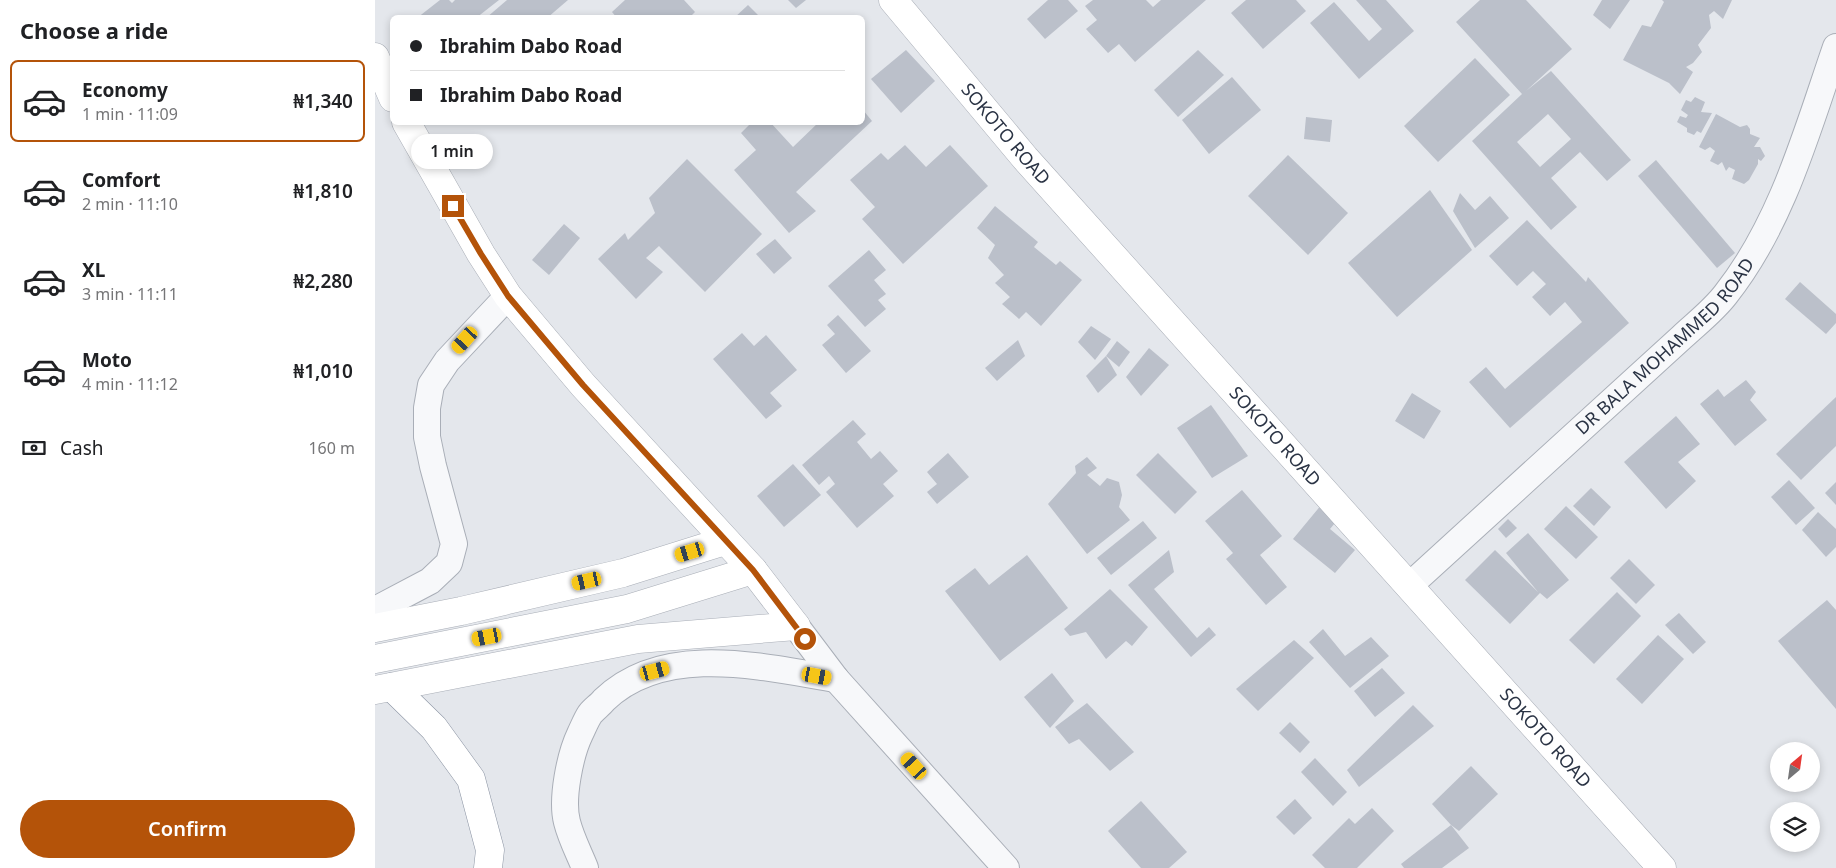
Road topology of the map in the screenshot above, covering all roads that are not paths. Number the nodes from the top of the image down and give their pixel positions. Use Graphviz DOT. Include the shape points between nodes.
graph roads {
  1 [pos="893,0"];
  2 [pos="1836,47"];
  3 [pos="375,57"];
  4 [pos="390,91"];
  5 [pos="408,125"];
  6 [pos="508,296"];
  7 [pos="725,541"];
  8 [pos="753,570"];
  9 [pos="1409,586"];
  10 [pos="375,610"];
  11 [pos="795,626"];
  12 [pos="375,628"];
  13 [pos="375,659"];
  14 [pos="836,679"];
  15 [pos="383,688"];
  16 [pos="489,859"];
  17 [pos="585,868"];
  18 [pos="1006,868"];
  19 [pos="1662,868"];
  1 -- 9 [label="main road, SOKOTO ROAD" via="1025,158"];
  2 -- 9 [label="street, DR BALA MOHAMMED ROAD" via="1796,162 1763,237 1726,295"];
  3 -- 4 [label="main road"];
  5 -- 6 [label="main road"];
  6 -- 7 [label="main road" via="583,385"];
  6 -- 10 [label="street" via="447,361 431,385 427,437 454,544 449,563 430,581"];
  7 -- 8 [label="main road"];
  7 -- 12 [label="main road" via="623,572"];
  8 -- 11 [label="main road"];
  8 -- 13 [label="main road" via="627,609"];
  9 -- 19 [label="main road, SOKOTO ROAD"];
  11 -- 14 [label="street"];
  11 -- 15 [label="main road" via="638,639"];
  14 -- 17 [label="street" via="745,664 707,664 670,667 640,675 614,690 591,714 573,749 566,789 567,822"];
  14 -- 18 [label="street"];
  15 -- 16 [label="main road" via="434,728 471,779"];
}
